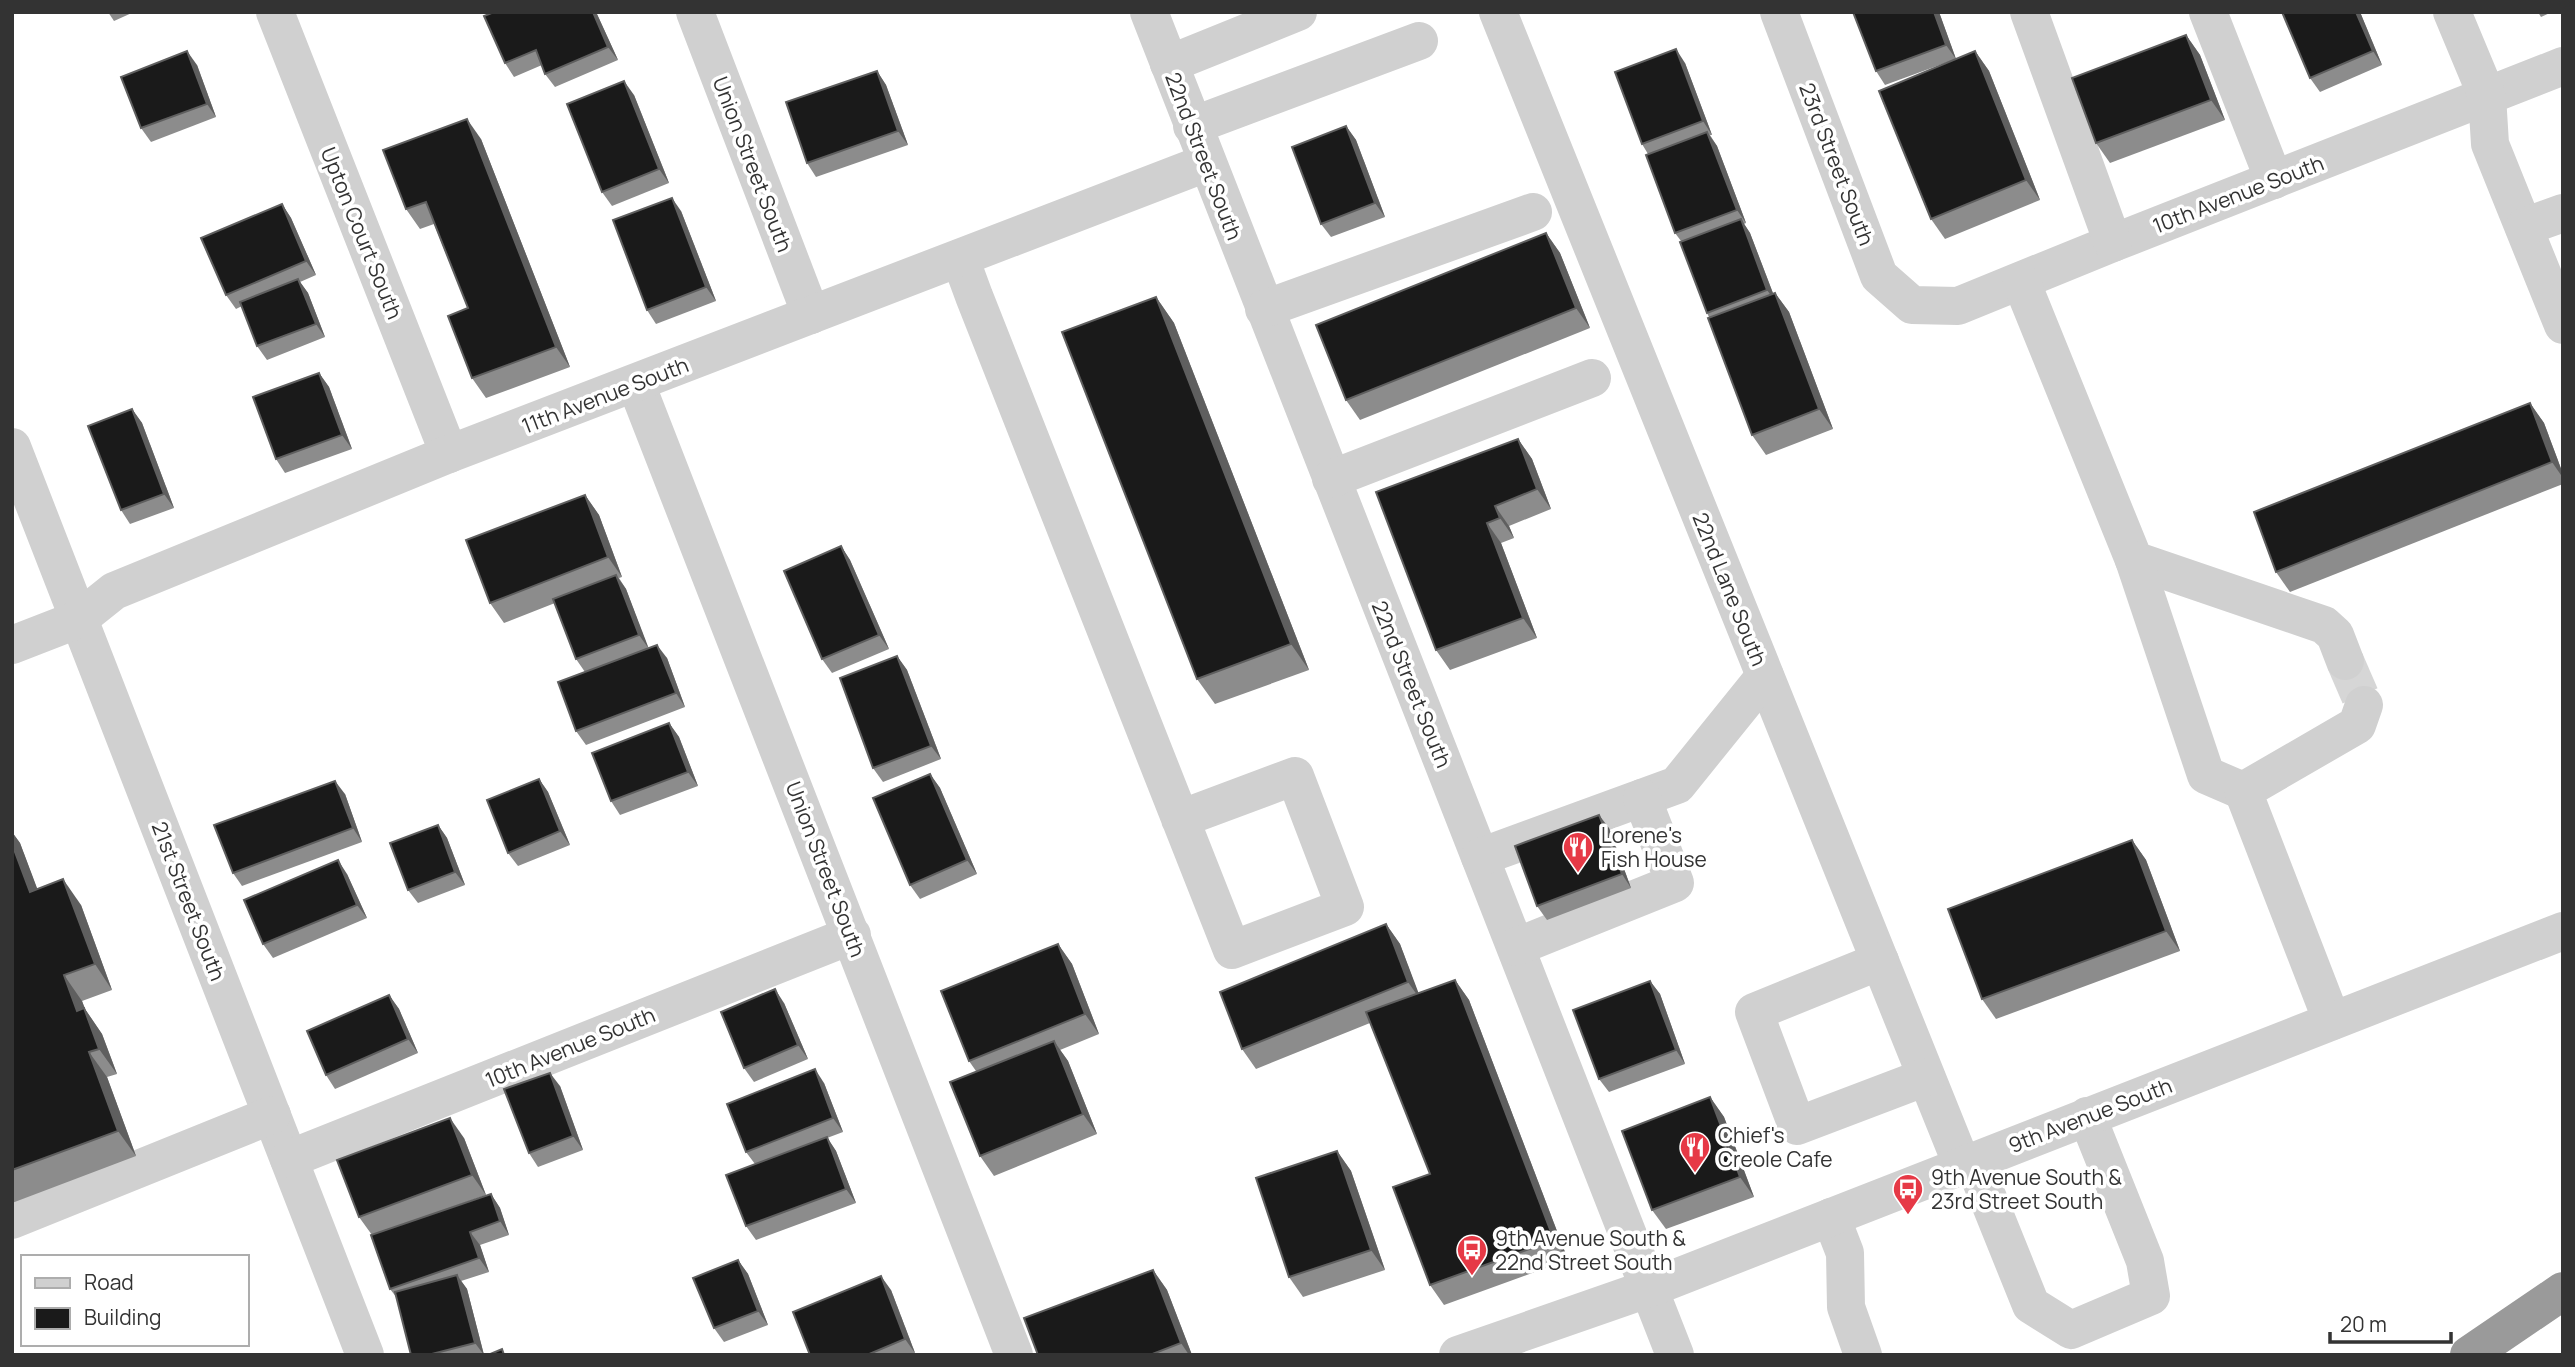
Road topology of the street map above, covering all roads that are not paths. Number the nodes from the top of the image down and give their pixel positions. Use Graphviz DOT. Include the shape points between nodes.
graph roads {
  1 [pos="275,12"];
  2 [pos="695,12"];
  3 [pos="1149,12"];
  4 [pos="1298,12"];
  5 [pos="1498,12"];
  6 [pos="1779,12"];
  7 [pos="2029,12"];
  8 [pos="2208,12"];
  9 [pos="2452,12"];
  10 [pos="1419,41"];
  11 [pos="1169,64"];
  12 [pos="2563,66"];
  13 [pos="2487,96"];
  14 [pos="1192,127"];
  15 [pos="1206,163"];
  16 [pos="2274,180"];
  17 [pos="1533,212"];
  18 [pos="2563,213"];
  19 [pos="2524,227"];
  20 [pos="2113,243"];
  21 [pos="960,258"];
  22 [pos="2021,281"];
  23 [pos="1912,305"];
  24 [pos="1264,309"];
  25 [pos="811,315"];
  26 [pos="2563,325"];
  27 [pos="1592,377"];
  28 [pos="636,384"];
  29 [pos="12,447"];
  30 [pos="449,454"];
  31 [pos="1331,479"];
  32 [pos="2134,560"];
  33 [pos="79,619"];
  34 [pos="12,645"];
  35 [pos="2345,661"];
  36 [pos="1765,676"];
  37 [pos="2364,705"];
  38 [pos="2243,791"];
  39 [pos="1642,798"];
  40 [pos="1180,819"];
  41 [pos="1480,857"];
  42 [pos="2563,931"];
  43 [pos="852,935"];
  44 [pos="1516,947"];
  45 [pos="1880,961"];
  46 [pos="2332,1021"];
  47 [pos="1926,1077"];
  48 [pos="272,1115"];
  49 [pos="2087,1116"];
  50 [pos="289,1159"];
  51 [pos="1967,1163"];
  52 [pos="1831,1217"];
  53 [pos="12,1220"];
  54 [pos="1650,1288"];
  55 [pos="2563,1291"];
  56 [pos="365,1355"];
  57 [pos="1014,1355"];
  58 [pos="1458,1355"];
  59 [pos="1675,1355"];
  60 [pos="1863,1355"];
  61 [pos="2469,1355"];
  1 -- 30 [label="street, Upton Court South"];
  2 -- 25 [label="street, Union Street South"];
  3 -- 11 [label="street, 22nd Street South"];
  4 -- 11 [label="street"];
  5 -- 36 [label="street, 22nd Lane South"];
  6 -- 23 [label="street, 23rd Street South" via="1879,276"];
  7 -- 20 [label="street"];
  8 -- 16 [label="street"];
  9 -- 13 [label="street"];
  10 -- 14 [label="street"];
  11 -- 14 [label="street, 22nd Street South"];
  12 -- 13 [label="street, 10th Avenue South"];
  13 -- 16 [label="street, 10th Avenue South"];
  13 -- 19 [label="street" via="2490,144"];
  14 -- 15 [label="street, 22nd Street South"];
  15 -- 21 [label="street, 11th Avenue South"];
  15 -- 24 [label="street, 22nd Street South"];
  16 -- 20 [label="street, 10th Avenue South"];
  17 -- 24 [label="street"];
  18 -- 19 [label="street"];
  19 -- 26 [label="street"];
  20 -- 22 [label="street, 10th Avenue South"];
  21 -- 25 [label="street, 11th Avenue South"];
  21 -- 40 [label="street"];
  22 -- 23 [label="street, 10th Avenue South" via="1958,306"];
  22 -- 32 [label="street"];
  24 -- 31 [label="street, 22nd Street South"];
  25 -- 28 [label="street, 11th Avenue South"];
  27 -- 31 [label="street"];
  28 -- 30 [label="street, 11th Avenue South"];
  28 -- 43 [label="street, Union Street South"];
  29 -- 33 [label="street, 21st Street South"];
  30 -- 33 [label="street, 11th Avenue South" via="114,591"];
  31 -- 41 [label="street, 22nd Street South"];
  32 -- 35 [label="street" via="2324,625 2335,635"];
  32 -- 38 [label="street" via="2206,775"];
  33 -- 34 [label="street, 11th Avenue South"];
  33 -- 48 [label="street, 21st Street South"];
  36 -- 39 [label="street" via="1677,785"];
  36 -- 45 [label="street, 22nd Lane South"];
  37 -- 38 [label="street" via="2357,725"];
  38 -- 46 [label="street"];
  39 -- 41 [label="street"];
  39 -- 44 [label="street" via="1675,883"];
  40 -- 40 [label="street" via="1232,950 1345,907 1295,776"];
  41 -- 44 [label="street, 22nd Street South"];
  42 -- 46 [label="street, 9th Avenue South"];
  43 -- 50 [label="street, 10th Avenue South"];
  43 -- 57 [label="street, Union Street South"];
  44 -- 54 [label="street, 22nd Street South"];
  45 -- 47 [label="street, 22nd Lane South"];
  45 -- 47 [label="street" via="1754,1012 1797,1126"];
  46 -- 49 [label="street, 9th Avenue South"];
  47 -- 51 [label="street, 22nd Lane South"];
  48 -- 50 [label="street, 21st Street South"];
  48 -- 53 [label="street"];
  49 -- 51 [label="street, 9th Avenue South"];
  49 -- 51 [label="street, 22nd Lane South" via="2145,1261 2151,1296 2071,1329 2031,1305"];
  50 -- 56 [label="street, 21st Street South"];
  51 -- 52 [label="street, 9th Avenue South"];
  52 -- 54 [label="street, 9th Avenue South"];
  52 -- 60 [label="street" via="1845,1253 1846,1307"];
  54 -- 58 [label="street, 9th Avenue South"];
  54 -- 59 [label="street, 22nd Street South"];
  55 -- 61 [label="highway"];
}
